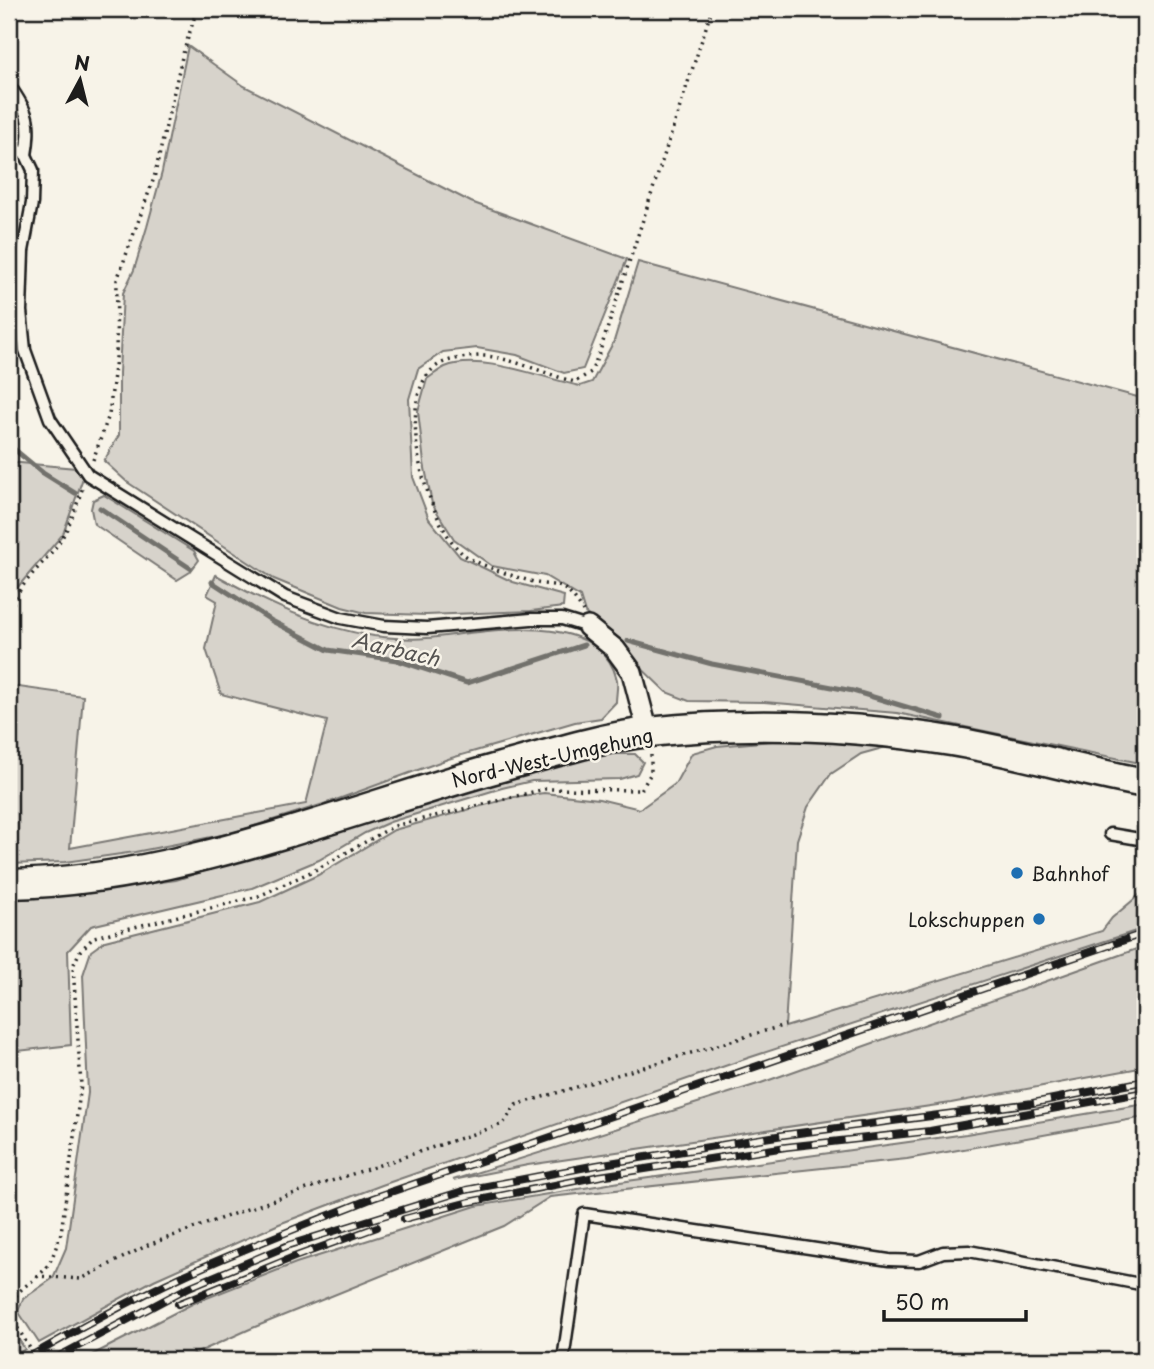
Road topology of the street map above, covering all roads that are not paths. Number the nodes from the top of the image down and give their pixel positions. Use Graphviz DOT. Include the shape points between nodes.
graph roads {
  1 [pos="9,85"];
  2 [pos="9,145"];
  3 [pos="26,155"];
  4 [pos="588,627"];
  5 [pos="648,733"];
  6 [pos="1145,783"];
  7 [pos="1110,834"];
  8 [pos="1145,840"];
  9 [pos="9,884"];
  10 [pos="1145,1285"];
  11 [pos="563,1360"];
  1 -- 3 [label="lane" via="25,108 30,133"];
  2 -- 3 [label="lane"];
  3 -- 4 [label="lane" via="33,170 23,251 25,350 50,419 88,475 285,597 341,618 427,628 531,618"];
  4 -- 5 [label="street" via="615,649 632,671"];
  5 -- 6 [label="main road, Nord-West-Umgehung" via="755,725 875,730 954,741"];
  5 -- 9 [label="main road, Nord-West-Umgehung" via="541,756 197,858 100,876"];
  7 -- 8 [label="lane"];
  10 -- 11 [label="lane" via="969,1251 943,1252 919,1261 889,1260 584,1214"];
}
